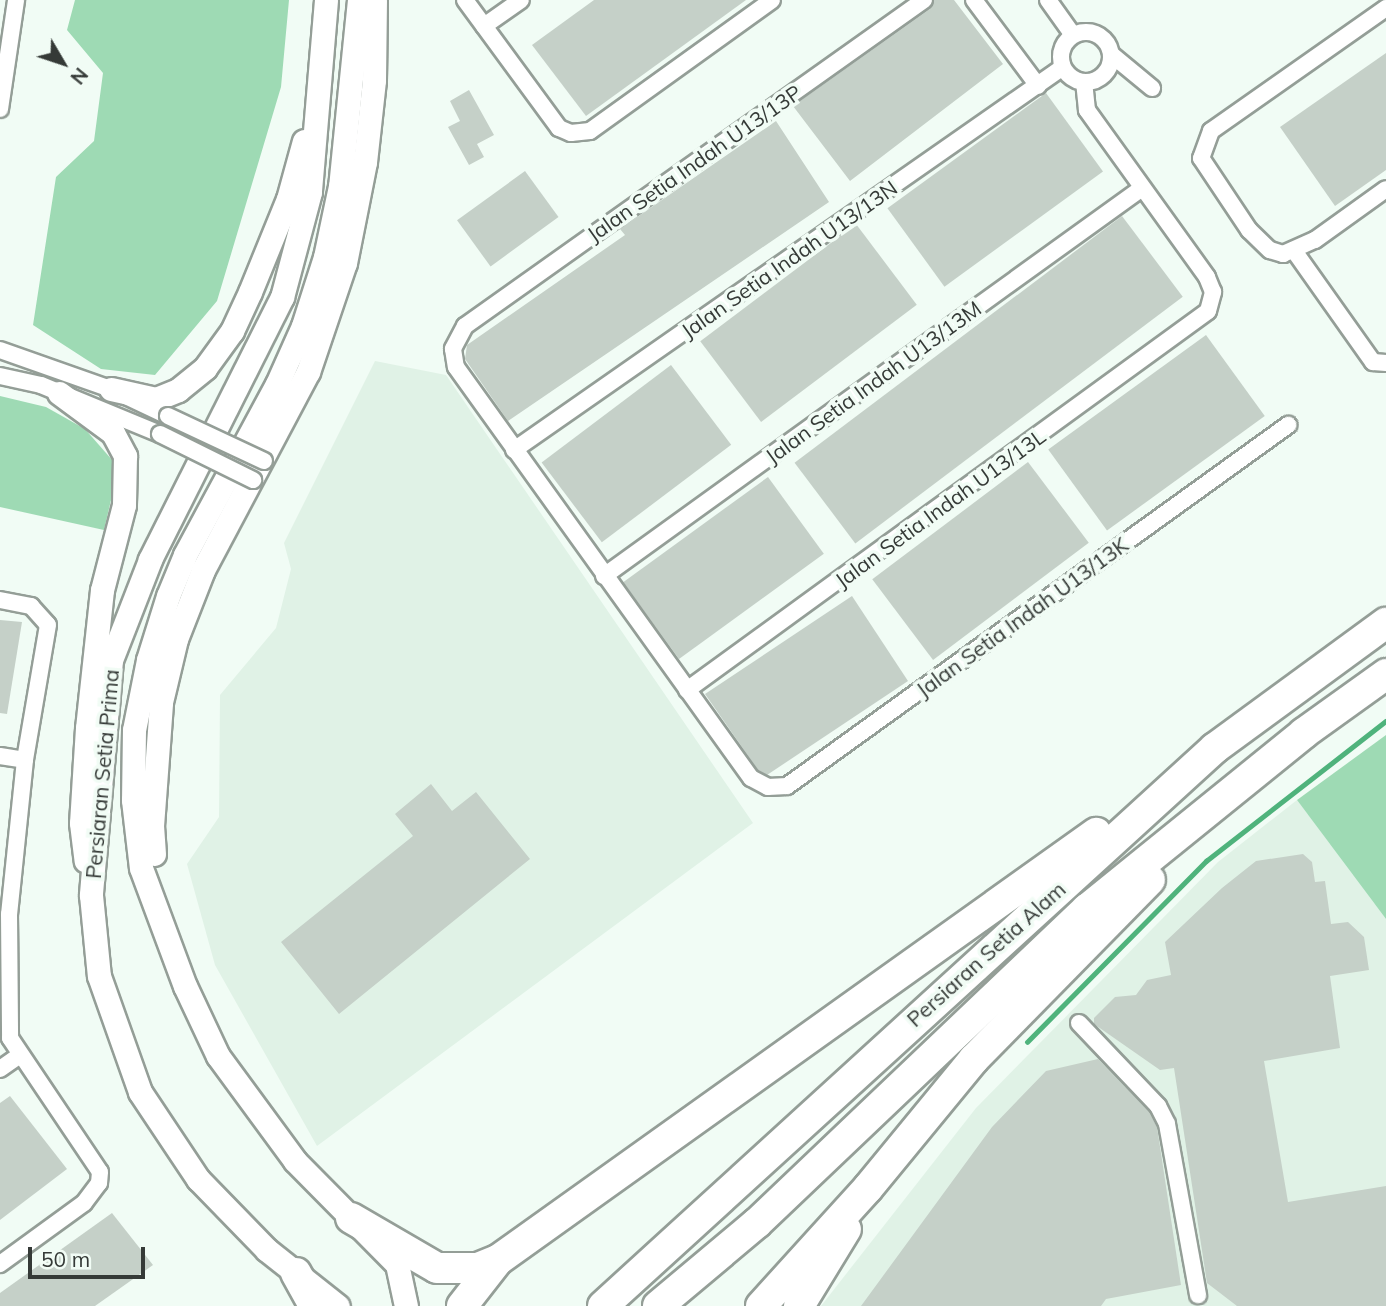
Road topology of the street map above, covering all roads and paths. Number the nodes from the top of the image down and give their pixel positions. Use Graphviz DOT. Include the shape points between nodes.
graph roads {
  1 [pos="16,0"];
  2 [pos="326,0"];
  3 [pos="359,0"];
  4 [pos="374,0"];
  5 [pos="465,0"];
  6 [pos="522,0"];
  7 [pos="772,0"];
  8 [pos="924,0"];
  9 [pos="974,0"];
  10 [pos="1048,0"];
  11 [pos="1386,8"];
  12 [pos="484,26"];
  13 [pos="1073,34"];
  14 [pos="1112,55"];
  15 [pos="1063,67"];
  16 [pos="320,80"];
  17 [pos="1084,82"];
  18 [pos="1038,86"];
  19 [pos="1152,88"];
  20 [pos="0,109"];
  21 [pos="1142,188"];
  22 [pos="1386,189"];
  23 [pos="1289,253"];
  24 [pos="0,350"];
  25 [pos="1386,363"];
  26 [pos="0,376"];
  27 [pos="111,389"];
  28 [pos="59,393"];
  29 [pos="1288,425"];
  30 [pos="514,450"];
  31 [pos="258,471"];
  32 [pos="604,576"];
  33 [pos="0,600"];
  34 [pos="1386,623"];
  35 [pos="1386,674"];
  36 [pos="687,690"];
  37 [pos="1386,690"];
  38 [pos="1304,733"];
  39 [pos="1215,748"];
  40 [pos="0,756"];
  41 [pos="25,760"];
  42 [pos="91,895"];
  43 [pos="157,912"];
  44 [pos="5,914"];
  45 [pos="1079,1023"];
  46 [pos="20,1055"];
  47 [pos="0,1069"];
  48 [pos="868,1188"];
  49 [pos="351,1218"];
  50 [pos="498,1260"];
  51 [pos="0,1264"];
  52 [pos="296,1273"];
  53 [pos="1198,1295"];
  54 [pos="314,1306"];
  55 [pos="338,1306"];
  56 [pos="406,1306"];
  57 [pos="462,1306"];
  58 [pos="603,1306"];
  59 [pos="658,1306"];
  60 [pos="761,1306"];
  61 [pos="799,1306"];
  1 -- 20 [label="street"];
  2 -- 16 [label="street, Persiaran Setia Prima"];
  3 -- 43 [label="street, Persiaran Setia Prima" via="340,186 303,326 272,394 185,555 148,660 134,730 133,800 141,868"];
  4 -- 31 [label="street" via="374,80 345,263 307,372"];
  5 -- 12 [label="street"];
  6 -- 12 [label="street"];
  7 -- 12 [label="street" via="590,131 571,133 559,128"];
  8 -- 30 [label="street, Jalan Setia Indah U13/13P" via="465,326 456,340 453,359"];
  9 -- 18 [label="street"];
  10 -- 13 [label="street"];
  11 -- 23 [label="street" via="1211,131 1202,146 1201,158 1249,230 1270,250"];
  13 -- 14 [label="street" via="1098,34"];
  13 -- 15 [label="street" via="1061,53"];
  14 -- 17 [label="street" via="1101,78"];
  14 -- 19 [label="street"];
  15 -- 17 [label="street"];
  15 -- 18 [label="street, Jalan Setia Indah U13/13N"];
  16 -- 27 [label="street" via="288,199 232,331 205,369 178,390 156,399"];
  16 -- 42 [label="street, Persiaran Setia Prima" via="310,192 282,297 150,560 111,660"];
  17 -- 21 [label="street" via="1087,110"];
  18 -- 30 [label="street, Jalan Setia Indah U13/13N"];
  21 -- 32 [label="street, Jalan Setia Indah U13/13M"];
  21 -- 36 [label="street, Jalan Setia Indah U13/13L" via="1213,292 1208,311"];
  22 -- 23 [label="street"];
  23 -- 25 [label="street" via="1373,362"];
  24 -- 27 [label="street"];
  26 -- 28 [label="street"];
  27 -- 31 [label="street, bridge" via="168,416"];
  28 -- 31 [label="street, bridge"];
  28 -- 42 [label="street" via="113,433 125,456 124,505 102,590 87,728 81,823"];
  29 -- 36 [label="street, Jalan Setia Indah U13/13K" via="787,786 768,787 751,779"];
  30 -- 32 [label="street"];
  31 -- 43 [label="street" via="203,570 176,639 161,702 152,826"];
  32 -- 36 [label="street"];
  33 -- 41 [label="street" via="31,606 48,625"];
  34 -- 39 [label="highway, Persiaran Setia Alam"];
  35 -- 38 [label="highway, Persiaran Setia Alam"];
  37 -- 38 [label="highway" via="1339,724"];
  38 -- 48 [label="highway" via="1053,974 920,1120"];
  38 -- 59 [label="highway, Persiaran Setia Alam" via="1087,909 757,1223"];
  39 -- 50 [label="highway"];
  39 -- 58 [label="highway, Persiaran Setia Alam"];
  40 -- 41 [label="street"];
  41 -- 44 [label="street"];
  42 -- 52 [label="street, Persiaran Setia Prima" via="99,976 140,1092 198,1180"];
  43 -- 49 [label="street, Persiaran Setia Prima" via="218,1056 295,1161"];
  44 -- 46 [label="street" via="10,1038"];
  45 -- 53 [label="street" via="1158,1106 1167,1124"];
  46 -- 47 [label="street"];
  46 -- 51 [label="street" via="100,1172 99,1183 84,1203"];
  48 -- 60 [label="highway"];
  48 -- 61 [label="highway" via="822,1275"];
  49 -- 50 [label="highway" via="437,1268 478,1268"];
  49 -- 56 [label="street, Persiaran Setia Prima" via="397,1264"];
  50 -- 57 [label="highway"];
  52 -- 54 [label="highway"];
  52 -- 55 [label="street, Persiaran Setia Prima"];
}
